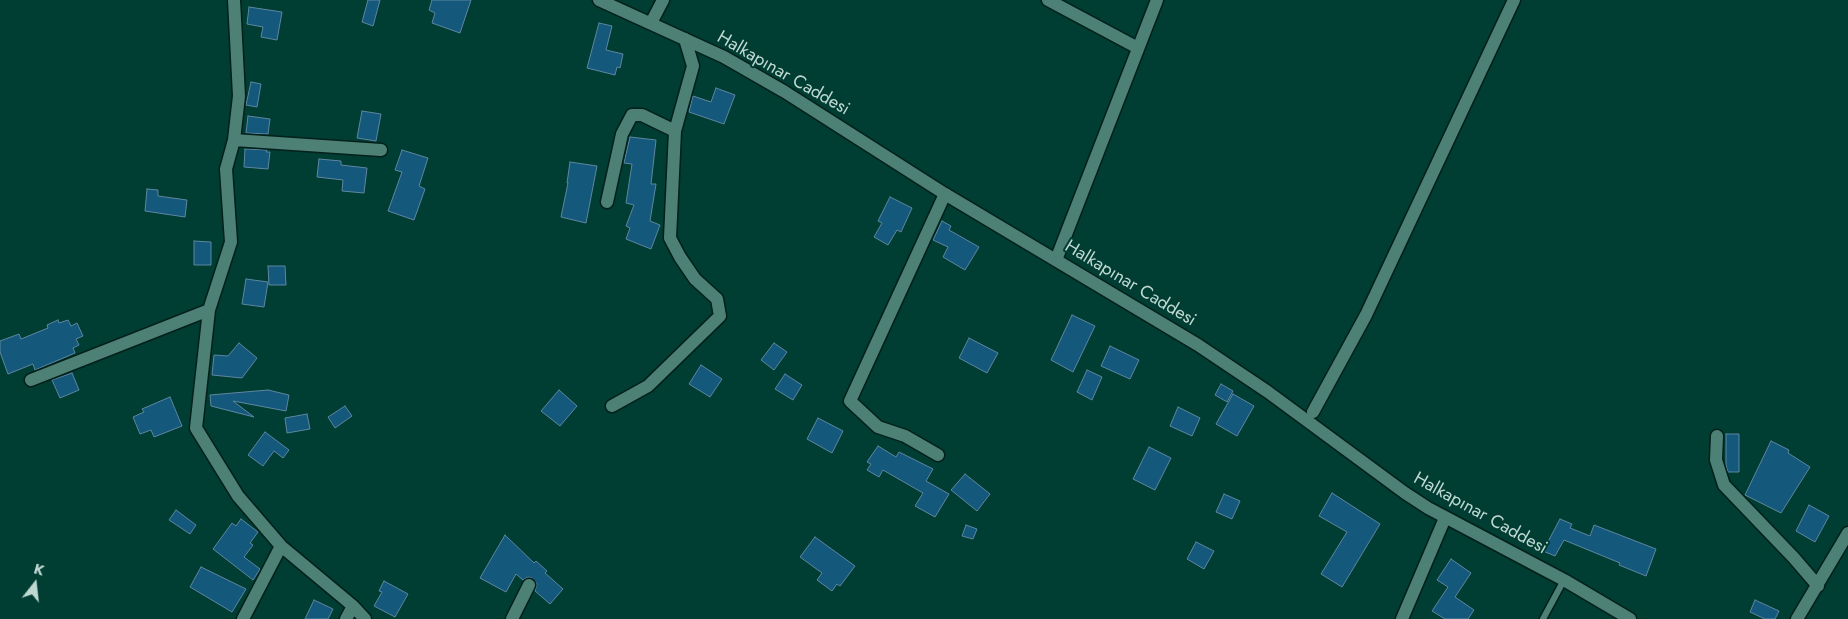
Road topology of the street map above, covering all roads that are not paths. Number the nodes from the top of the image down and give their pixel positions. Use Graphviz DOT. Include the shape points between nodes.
graph roads {
  1 [pos="234,0"];
  2 [pos="599,0"];
  3 [pos="663,0"];
  4 [pos="1048,0"];
  5 [pos="1157,0"];
  6 [pos="1514,0"];
  7 [pos="651,23"];
  8 [pos="685,39"];
  9 [pos="1138,48"];
  10 [pos="675,131"];
  11 [pos="234,140"];
  12 [pos="381,150"];
  13 [pos="945,194"];
  14 [pos="607,202"];
  15 [pos="1056,260"];
  16 [pos="209,310"];
  17 [pos="31,380"];
  18 [pos="612,406"];
  19 [pos="1313,412"];
  20 [pos="1717,436"];
  21 [pos="938,455"];
  22 [pos="1445,518"];
  23 [pos="1848,533"];
  24 [pos="281,546"];
  25 [pos="1564,580"];
  26 [pos="529,586"];
  27 [pos="1818,586"];
  28 [pos="353,606"];
  29 [pos="243,619"];
  30 [pos="346,619"];
  31 [pos="365,619"];
  32 [pos="512,619"];
  33 [pos="1402,619"];
  34 [pos="1543,619"];
  35 [pos="1630,619"];
  36 [pos="1797,619"];
  1 -- 11 [label="street" via="239,96"];
  2 -- 7 [label="street, Halkapınar Caddesi"];
  3 -- 7 [label="street"];
  4 -- 9 [label="street"];
  5 -- 9 [label="street"];
  6 -- 19 [label="street" via="1366,315"];
  7 -- 8 [label="street, Halkapınar Caddesi"];
  8 -- 10 [label="street" via="693,66"];
  8 -- 13 [label="street, Halkapınar Caddesi" via="755,74"];
  9 -- 15 [label="street"];
  10 -- 14 [label="street" via="642,115 632,114 622,134"];
  10 -- 18 [label="street" via="670,238 695,280 717,299 720,316 648,386"];
  11 -- 12 [label="street"];
  11 -- 16 [label="street" via="226,169 231,242"];
  13 -- 15 [label="street, Halkapınar Caddesi"];
  13 -- 21 [label="street" via="850,401 878,427 905,436"];
  15 -- 22 [label="street, Halkapınar Caddesi" via="1198,345"];
  16 -- 17 [label="street"];
  16 -- 24 [label="street" via="196,428 238,496"];
  20 -- 27 [label="street" via="1716,460 1724,484"];
  22 -- 25 [label="street, Halkapınar Caddesi"];
  22 -- 33 [label="street"];
  23 -- 27 [label="street"];
  24 -- 28 [label="street"];
  24 -- 29 [label="street"];
  25 -- 34 [label="lane"];
  25 -- 35 [label="street, Halkapınar Caddesi"];
  26 -- 32 [label="street"];
  27 -- 36 [label="street"];
  28 -- 30 [label="street"];
  28 -- 31 [label="street"];
}
